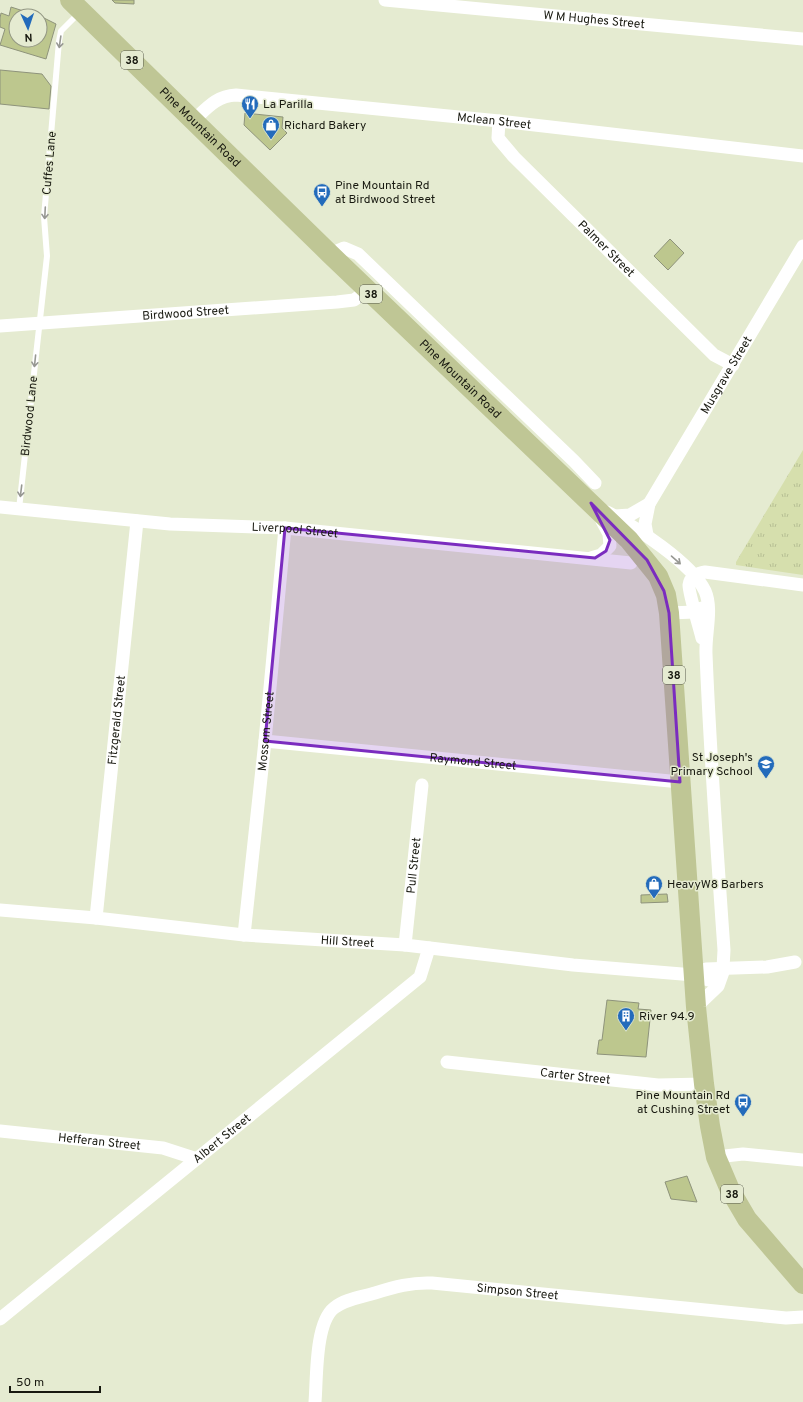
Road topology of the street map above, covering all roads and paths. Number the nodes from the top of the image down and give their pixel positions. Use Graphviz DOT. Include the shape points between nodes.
graph roads {
  1 [pos="384,0"];
  2 [pos="76,5"];
  3 [pos="803,39"];
  4 [pos="193,121"];
  5 [pos="499,121"];
  6 [pos="803,156"];
  7 [pos="803,246"];
  8 [pos="330,254"];
  9 [pos="368,290"];
  10 [pos="40,323"];
  11 [pos="0,326"];
  12 [pos="733,365"];
  13 [pos="595,483"];
  14 [pos="591,504"];
  15 [pos="649,504"];
  16 [pos="0,507"];
  17 [pos="19,509"];
  18 [pos="615,516"];
  19 [pos="136,521"];
  20 [pos="285,528"];
  21 [pos="647,535"];
  22 [pos="589,558"];
  23 [pos="631,563"];
  24 [pos="694,576"];
  25 [pos="731,577"];
  26 [pos="803,585"];
  27 [pos="708,600"];
  28 [pos="696,612"];
  29 [pos="669,613"];
  30 [pos="706,652"];
  31 [pos="265,741"];
  32 [pos="680,782"];
  33 [pos="422,785"];
  34 [pos="0,910"];
  35 [pos="96,918"];
  36 [pos="244,935"];
  37 [pos="405,945"];
  38 [pos="429,948"];
  39 [pos="795,962"];
  40 [pos="723,969"];
  41 [pos="694,975"];
  42 [pos="696,1007"];
  43 [pos="447,1062"];
  44 [pos="704,1084"];
  45 [pos="0,1131"];
  46 [pos="716,1157"];
  47 [pos="197,1159"];
  48 [pos="803,1160"];
  49 [pos="803,1284"];
  50 [pos="803,1318"];
  51 [pos="0,1320"];
  52 [pos="314,1402"];
  1 -- 3 [label="street, W M Hughes Street"];
  2 -- 4 [label="main road, Pine Mountain Road / 38"];
  2 -- 10 [label="lane, Cuffes Lane, one-way" via="59,41 44,217 47,256"];
  4 -- 5 [label="street, Mclean Street" via="214,101 236,95"];
  4 -- 8 [label="main road, Pine Mountain Road / 38"];
  5 -- 6 [label="street, Mclean Street"];
  5 -- 12 [label="street, Palmer Street" via="498,138 514,157 714,355"];
  7 -- 12 [label="street, Musgrave Street"];
  8 -- 9 [label="main road, Pine Mountain Road / 38"];
  8 -- 13 [label="street, Pine Mountain Road" via="344,248 358,254"];
  9 -- 10 [label="street, Birdwood Street" via="354,300 338,302"];
  9 -- 14 [label="main road, Pine Mountain Road / 38"];
  10 -- 11 [label="street, Birdwood Street"];
  10 -- 17 [label="lane, Birdwood Lane, one-way"];
  12 -- 15 [label="street, Musgrave Street"];
  14 -- 18 [label="street, Pine Mountain Road"];
  14 -- 22 [label="street, Liverpool Street" via="608,530 610,540 609,548 603,554 597,558"];
  14 -- 29 [label="main road, Pine Mountain Road / 38" via="651,565 662,584"];
  15 -- 18 [label="street, Musgrave Street" via="630,515"];
  15 -- 21 [label="street, Musgrave Street" via="645,524"];
  16 -- 17 [label="street, Liverpool Street"];
  17 -- 19 [label="street, Liverpool Street"];
  18 -- 21 [label="street, Pine Mountain Road"];
  19 -- 20 [label="street, Liverpool Street"];
  19 -- 35 [label="street, Fitzgerald Street"];
  20 -- 22 [label="street, Liverpool Street"];
  20 -- 31 [label="street, Mossom Street"];
  21 -- 24 [label="street, Pine Mountain Road, one-way"];
  22 -- 23 [label="street, Liverpool Street"];
  24 -- 25 [label="street" via="703,572"];
  24 -- 27 [label="street, Pine Mountain Road" via="702,585"];
  24 -- 28 [label="street" via="689,587"];
  25 -- 26 [label="street"];
  25 -- 27 [label="street" via="724,578 714,586"];
  27 -- 28 [label="street"];
  27 -- 30 [label="street"];
  28 -- 29 [label="street"];
  28 -- 30 [label="street"];
  29 -- 32 [label="main road, Pine Mountain Road / 38"];
  30 -- 40 [label="street"];
  31 -- 32 [label="street, Raymond Street"];
  31 -- 36 [label="street, Mossom Street"];
  32 -- 41 [label="main road, Pine Mountain Road / 38"];
  33 -- 37 [label="street, Pull Street"];
  34 -- 35 [label="street, Hill Street"];
  35 -- 36 [label="street, Hill Street"];
  36 -- 37 [label="street, Hill Street"];
  37 -- 38 [label="street, Hill Street"];
  38 -- 41 [label="street, Hill Street" via="573,965"];
  38 -- 47 [label="street, Albert Street" via="420,977"];
  39 -- 40 [label="street"];
  40 -- 41 [label="street" via="720,976 708,980"];
  40 -- 42 [label="street" via="718,986"];
  41 -- 42 [label="main road, Pine Mountain Road / 38"];
  42 -- 44 [label="main road, Pine Mountain Road / 38"];
  43 -- 44 [label="street, Carter Street" via="658,1085"];
  44 -- 46 [label="main road, Pine Mountain Road / 38"];
  45 -- 47 [label="street, Hefferan Street" via="163,1148"];
  46 -- 48 [label="street" via="743,1154"];
  46 -- 49 [label="main road, Pine Mountain Road / 38" via="726,1182 748,1218"];
  47 -- 51 [label="street, Albert Street"];
  50 -- 52 [label="street, Simpson Street" via="432,1283 406,1284 347,1301 328,1313 321,1332"];
}
